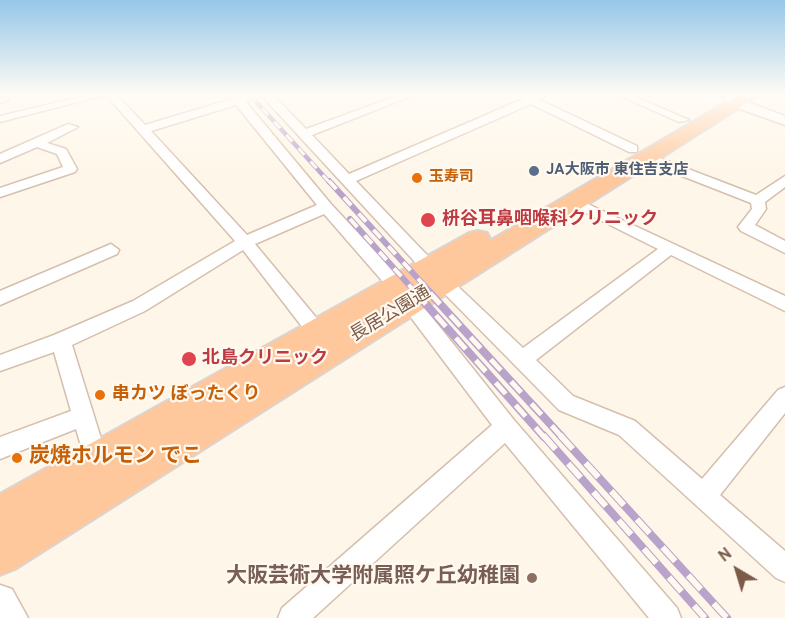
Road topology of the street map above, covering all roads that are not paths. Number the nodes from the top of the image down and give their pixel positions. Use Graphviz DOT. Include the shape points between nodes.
graph roads {
  1 [pos="140,124"];
  2 [pos="160,124"];
  3 [pos="258,124"];
  4 [pos="294,124"];
  5 [pos="330,124"];
  6 [pos="470,124"];
  7 [pos="585,124"];
  8 [pos="678,124"];
  9 [pos="688,124"];
  10 [pos="72,127"];
  11 [pos="145,129"];
  12 [pos="303,134"];
  13 [pos="39,144"];
  14 [pos="641,153"];
  15 [pos="0,159"];
  16 [pos="346,180"];
  17 [pos="785,180"];
  18 [pos="0,193"];
  19 [pos="764,196"];
  20 [pos="785,198"];
  21 [pos="575,202"];
  22 [pos="326,207"];
  23 [pos="245,242"];
  24 [pos="670,248"];
  25 [pos="785,248"];
  26 [pos="111,250"];
  27 [pos="437,275"];
  28 [pos="403,295"];
  29 [pos="0,298"];
  30 [pos="785,304"];
  31 [pos="317,332"];
  32 [pos="61,341"];
  33 [pos="522,360"];
  34 [pos="0,363"];
  35 [pos="781,409"];
  36 [pos="83,416"];
  37 [pos="506,427"];
  38 [pos="0,448"];
  39 [pos="96,461"];
  40 [pos="703,497"];
  41 [pos="0,516"];
  42 [pos="0,554"];
  43 [pos="785,569"];
  44 [pos="0,601"];
  45 [pos="11,618"];
  46 [pos="292,618"];
  47 [pos="667,618"];
  1 -- 11 [label="street"];
  2 -- 11 [label="street"];
  3 -- 22 [label="street"];
  4 -- 12 [label="street"];
  5 -- 12 [label="street"];
  6 -- 16 [label="street"];
  7 -- 14 [label="street"];
  8 -- 14 [label="highway, 長居公園通"];
  9 -- 14 [label="highway, 長居公園通"];
  10 -- 13 [label="street"];
  11 -- 23 [label="street"];
  12 -- 16 [label="street"];
  13 -- 15 [label="street"];
  13 -- 18 [label="street" via="62,152 70,169"];
  14 -- 19 [label="street"];
  14 -- 21 [label="highway, 長居公園通"];
  14 -- 27 [label="highway, 長居公園通"];
  16 -- 27 [label="street"];
  17 -- 19 [label="street"];
  19 -- 20 [label="street"];
  19 -- 25 [label="street" via="746,227"];
  21 -- 24 [label="street"];
  21 -- 27 [label="highway, 長居公園通"];
  22 -- 23 [label="street"];
  22 -- 28 [label="street"];
  23 -- 31 [label="street"];
  23 -- 32 [label="street" via="139,306"];
  24 -- 30 [label="street"];
  24 -- 33 [label="street"];
  26 -- 29 [label="street"];
  27 -- 28 [label="highway, 長居公園通"];
  27 -- 33 [label="street"];
  28 -- 31 [label="highway, 長居公園通"];
  28 -- 37 [label="street"];
  28 -- 42 [label="highway, 長居公園通"];
  31 -- 39 [label="highway, 長居公園通"];
  32 -- 34 [label="street"];
  32 -- 36 [label="street"];
  33 -- 40 [label="street" via="566,403 627,428"];
  35 -- 40 [label="street"];
  36 -- 38 [label="street"];
  36 -- 39 [label="street"];
  37 -- 46 [label="street"];
  37 -- 47 [label="street"];
  39 -- 41 [label="highway, 長居公園通"];
  40 -- 43 [label="street"];
  44 -- 45 [label="street"];
}
